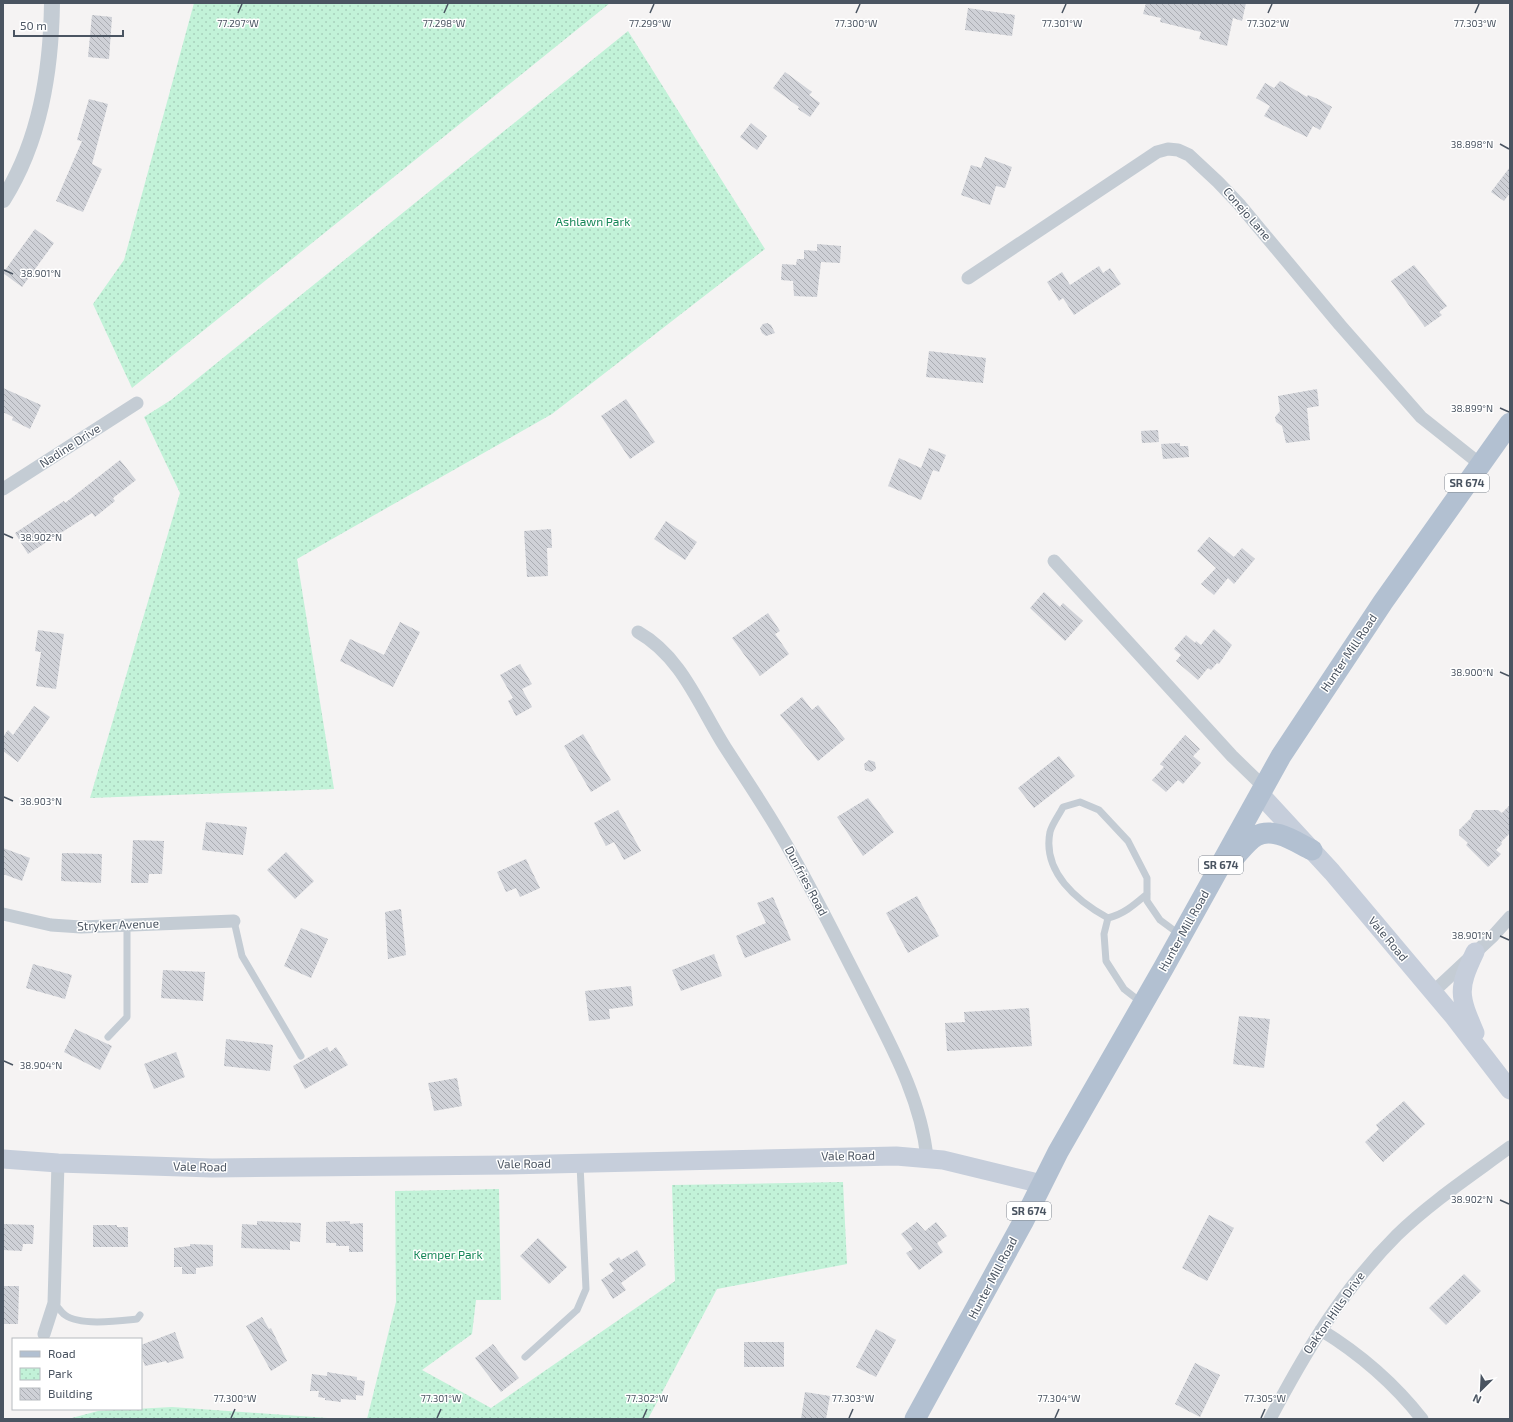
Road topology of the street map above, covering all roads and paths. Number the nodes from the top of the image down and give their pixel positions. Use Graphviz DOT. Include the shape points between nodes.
graph roads {
  1 [pos="52,3"];
  2 [pos="3,200"];
  3 [pos="968,278"];
  4 [pos="136,403"];
  5 [pos="1510,423"];
  6 [pos="1480,464"];
  7 [pos="3,489"];
  8 [pos="1054,561"];
  9 [pos="638,632"];
  10 [pos="1262,790"];
  11 [pos="1312,850"];
  12 [pos="1210,883"];
  13 [pos="1147,894"];
  14 [pos="3,914"];
  15 [pos="1510,917"];
  16 [pos="1108,918"];
  17 [pos="234,921"];
  18 [pos="127,925"];
  19 [pos="1182,936"];
  20 [pos="1475,952"];
  21 [pos="1433,992"];
  22 [pos="1142,1003"];
  23 [pos="108,1036"];
  24 [pos="1484,1054"];
  25 [pos="301,1056"];
  26 [pos="1510,1090"];
  27 [pos="1510,1147"];
  28 [pos="927,1158"];
  29 [pos="3,1159"];
  30 [pos="58,1163"];
  31 [pos="580,1163"];
  32 [pos="1042,1184"];
  33 [pos="54,1303"];
  34 [pos="140,1315"];
  35 [pos="1321,1330"];
  36 [pos="44,1334"];
  37 [pos="525,1358"];
  38 [pos="915,1419"];
  39 [pos="1270,1419"];
  40 [pos="1422,1419"];
  1 -- 2 [label="street" via="44,94 36,128 24,160"];
  3 -- 6 [label="street, Conejo Lane" via="1157,152 1178,150 1189,155 1239,204 1421,417"];
  4 -- 7 [label="street, Nadine Drive"];
  5 -- 6 [label="main road, Hunter Mill Road / SR 674"];
  6 -- 10 [label="main road, Hunter Mill Road / SR 674" via="1383,602 1281,756"];
  8 -- 10 [label="street"];
  9 -- 28 [label="street, Dunfries Road" via="666,652 678,668 779,831 805,878 902,1070 919,1111 925,1134"];
  10 -- 11 [label="main road, Vale Road"];
  10 -- 12 [label="main road, Hunter Mill Road / SR 674"];
  11 -- 12 [label="main road" via="1287,838 1260,834 1251,840"];
  11 -- 21 [label="main road, Vale Road"];
  12 -- 19 [label="main road, Hunter Mill Road / SR 674"];
  13 -- 16 [label="lane" via="1120,915"];
  13 -- 16 [label="lane" via="1147,878 1128,840 1099,810 1080,802 1063,807 1050,832 1049,858 1070,892"];
  13 -- 19 [label="lane" via="1147,901 1160,920"];
  14 -- 18 [label="street, Stryker Avenue" via="51,925"];
  15 -- 20 [label="street"];
  16 -- 22 [label="lane" via="1104,934 1106,961 1124,989"];
  17 -- 18 [label="street, Stryker Avenue"];
  17 -- 25 [label="lane" via="242,956"];
  18 -- 23 [label="lane" via="127,1017"];
  19 -- 22 [label="main road, Hunter Mill Road / SR 674"];
  20 -- 21 [label="street"];
  20 -- 24 [label="main road" via="1462,982 1461,996"];
  21 -- 24 [label="main road, Vale Road"];
  22 -- 32 [label="main road, Hunter Mill Road / SR 674"];
  24 -- 26 [label="main road, Vale Road"];
  27 -- 35 [label="street, Oakton Hills Drive" via="1434,1203 1398,1234 1342,1298"];
  28 -- 31 [label="main road, Vale Road" via="851,1156"];
  28 -- 32 [label="main road, Vale Road"];
  29 -- 30 [label="main road, Vale Road"];
  30 -- 31 [label="main road, Vale Road" via="219,1168"];
  30 -- 33 [label="street"];
  31 -- 37 [label="lane" via="586,1289 577,1310"];
  32 -- 38 [label="main road, Hunter Mill Road / SR 674" via="1020,1229"];
  33 -- 34 [label="lane" via="65,1315 78,1321 117,1321 137,1319"];
  33 -- 36 [label="street"];
  35 -- 39 [label="street, Oakton Hills Drive" via="1306,1352"];
  35 -- 40 [label="street" via="1351,1348 1375,1368"];
}
